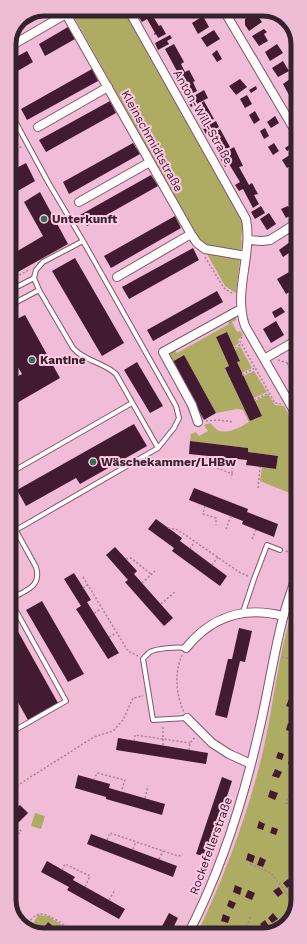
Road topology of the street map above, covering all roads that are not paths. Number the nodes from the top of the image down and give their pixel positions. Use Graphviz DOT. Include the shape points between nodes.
graph roads {
  1 [pos="63,16"];
  2 [pos="67,16"];
  3 [pos="132,16"];
  4 [pos="227,16"];
  5 [pos="16,43"];
  6 [pos="108,87"];
  7 [pos="16,123"];
  8 [pos="291,124"];
  9 [pos="38,128"];
  10 [pos="150,162"];
  11 [pos="79,202"];
  12 [pos="291,227"];
  13 [pos="191,234"];
  14 [pos="248,240"];
  15 [pos="83,241"];
  16 [pos="246,256"];
  17 [pos="117,276"];
  18 [pos="34,278"];
  19 [pos="16,287"];
  20 [pos="39,290"];
  21 [pos="16,302"];
  22 [pos="241,308"];
  23 [pos="291,343"];
  24 [pos="266,358"];
  25 [pos="132,403"];
  26 [pos="291,405"];
  27 [pos="198,422"];
  28 [pos="158,448"];
  29 [pos="16,470"];
  30 [pos="16,530"];
  31 [pos="280,550"];
  32 [pos="291,592"];
  33 [pos="16,596"];
  34 [pos="16,610"];
  35 [pos="243,612"];
  36 [pos="283,616"];
  37 [pos="186,648"];
  38 [pos="187,718"];
  39 [pos="16,730"];
  40 [pos="251,764"];
  41 [pos="191,928"];
  1 -- 5 [label="street"];
  2 -- 6 [label="street, Kleinschmidtstraße"];
  3 -- 14 [label="street, Anton-Will-Straße" via="241,207 246,219"];
  4 -- 8 [label="street"];
  6 -- 9 [label="street"];
  6 -- 10 [label="street, Kleinschmidtstraße"];
  7 -- 15 [label="lane"];
  10 -- 11 [label="street"];
  10 -- 13 [label="street, Kleinschmidtstraße"];
  12 -- 14 [label="street" via="270,240"];
  13 -- 16 [label="street, Kleinschmidtstraße" via="205,249"];
  13 -- 17 [label="street"];
  14 -- 16 [label="street"];
  15 -- 18 [label="lane" via="43,262 36,270"];
  15 -- 28 [label="lane" via="176,406 179,418"];
  16 -- 22 [label="street"];
  18 -- 19 [label="lane"];
  18 -- 20 [label="lane"];
  20 -- 21 [label="lane"];
  20 -- 25 [label="lane" via="73,348 78,354 109,368 116,374"];
  22 -- 24 [label="street" via="248,330"];
  22 -- 27 [label="street" via="163,352 192,405"];
  23 -- 24 [label="street"];
  24 -- 26 [label="street"];
  25 -- 28 [label="lane"];
  25 -- 29 [label="lane"];
  28 -- 30 [label="lane"];
  30 -- 33 [label="lane" via="38,574 33,586"];
  31 -- 35 [label="lane" via="268,545"];
  32 -- 36 [label="street, Rockefellerstraße"];
  34 -- 39 [label="lane" via="66,701"];
  35 -- 36 [label="street"];
  35 -- 37 [label="street" via="209,626"];
  36 -- 40 [label="street, Rockefellerstraße"];
  37 -- 38 [label="lane" via="148,652 143,659 153,720"];
  38 -- 40 [label="street" via="212,743"];
  40 -- 41 [label="street, Rockefellerstraße" via="233,828 218,869"];
}
